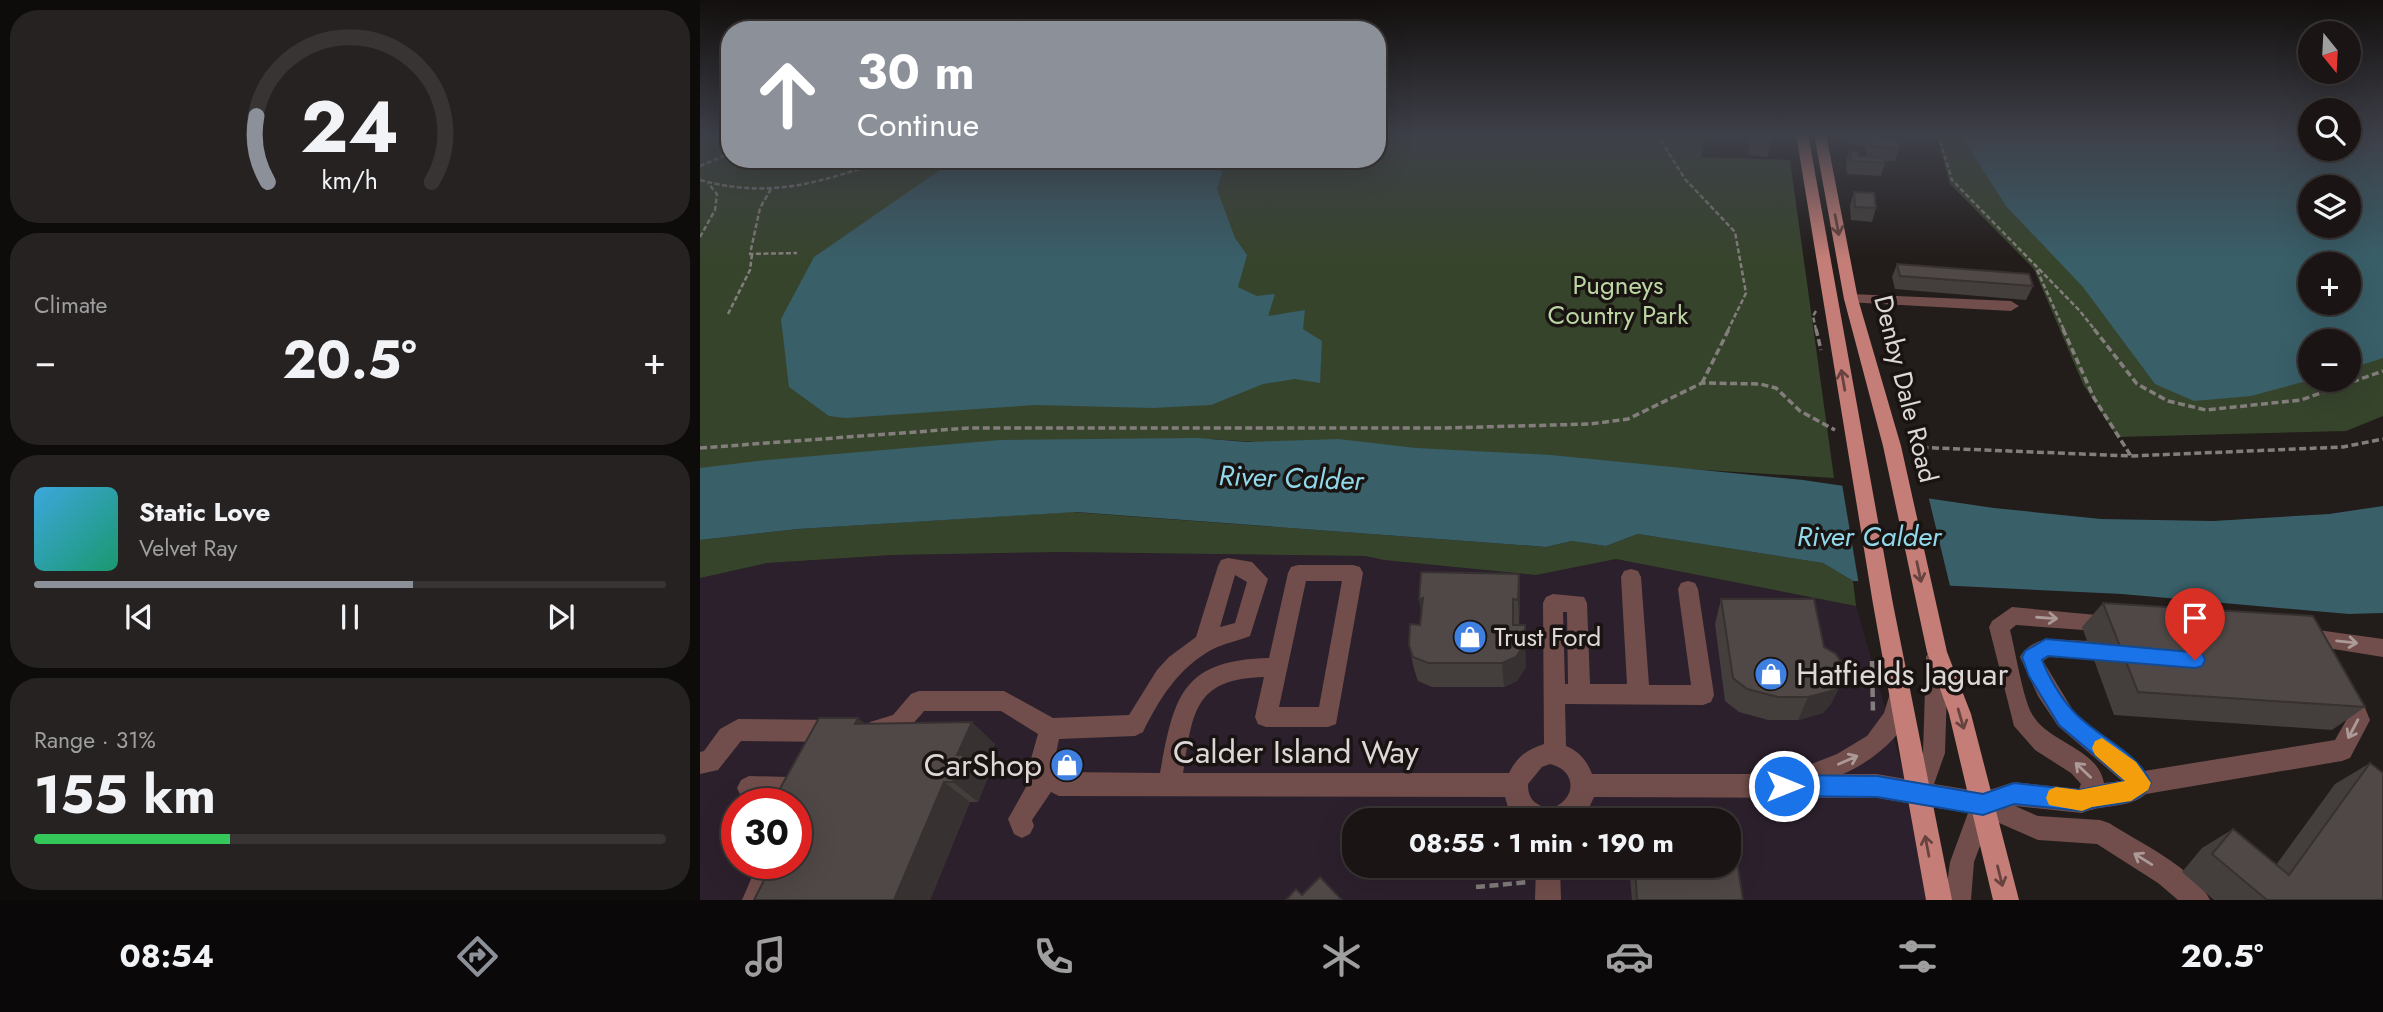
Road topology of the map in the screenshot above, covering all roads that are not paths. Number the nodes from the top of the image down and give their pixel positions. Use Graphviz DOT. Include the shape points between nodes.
graph roads {
  1 [pos="1809,176"];
  2 [pos="1828,176"];
  3 [pos="1852,299"];
  4 [pos="2011,306"];
  5 [pos="1631,577"];
  6 [pos="1688,589"];
  7 [pos="2136,625"];
  8 [pos="2288,636"];
  9 [pos="1205,643"];
  10 [pos="2383,648"];
  11 [pos="1937,652"];
  12 [pos="2129,653"];
  13 [pos="1277,667"];
  14 [pos="2330,682"];
  15 [pos="1554,694"];
  16 [pos="1899,694"];
  17 [pos="1579,695"];
  18 [pos="1639,696"];
  19 [pos="1051,729"];
  20 [pos="1555,754"];
  21 [pos="700,763"];
  22 [pos="1049,780"];
  23 [pos="2140,783"];
  24 [pos="1516,785"];
  25 [pos="1583,785"];
  26 [pos="1169,786"];
  27 [pos="1784,786"];
  28 [pos="1917,792"];
  29 [pos="2088,797"];
  30 [pos="1983,804"];
  31 [pos="1524,808"];
  32 [pos="1575,808"];
  33 [pos="1022,826"];
  34 [pos="764,879"];
  35 [pos="755,900"];
  36 [pos="1939,900"];
  37 [pos="1958,900"];
  38 [pos="2006,900"];
  39 [pos="2197,900"];
  16 -- 1 [label="main road, Denby Dale Road, one-way"];
  2 -- 3 [label="main road, Denby Dale Road, one-way"];
  3 -- 4 [label="street"];
  3 -- 11 [label="main road, Denby Dale Road, one-way" via="1892,446"];
  5 -- 18 [label="street"];
  6 -- 18 [label="street" via="1703,695"];
  29 -- 7 [label="street, one-way" via="2093,793 2092,779 2043,742 2022,719 1999,627 2012,616"];
  8 -- 10 [label="street, one-way"];
  9 -- 19 [label="street" via="1162,676 1135,726"];
  11 -- 28 [label="street" via="1934,753"];
  11 -- 30 [label="main road, Denby Dale Road, one-way" via="1960,715"];
  12 -- 23 [label="street" via="2046,648 2031,657 2066,719"];
  13 -- 13 [label="street" via="1266,717 1328,717 1353,573 1298,573"];
  13 -- 26 [label="street" via="1228,670 1202,682 1187,701"];
  14 -- 23 [label="street, one-way" via="2353,705 2359,720 2342,750"];
  15 -- 17 [label="street"];
  15 -- 17 [label="street" via="1553,603 1577,603"];
  15 -- 20 [label="street"];
  27 -- 16 [label="street, one-way" via="1874,745 1890,727"];
  16 -- 28 [label="main road, Denby Dale Road"];
  17 -- 18 [label="street"];
  19 -- 21 [label="street" via="1004,702 919,701 899,724 880,729 738,730 710,762"];
  19 -- 22 [label="street" via="1041,774"];
  20 -- 24 [label="street" via="1533,757 1518,774"];
  20 -- 25 [label="street" via="1574,765"];
  22 -- 26 [label="street, Calder Island Way" via="1077,785"];
  22 -- 33 [label="street" via="1039,786 1020,819"];
  23 -- 29 [label="street" via="2131,791"];
  24 -- 26 [label="street, Calder Island Way"];
  24 -- 31 [label="street" via="1516,796"];
  25 -- 27 [label="street"];
  25 -- 32 [label="street"];
  27 -- 28 [label="street" via="1877,786"];
  28 -- 30 [label="street"];
  36 -- 28 [label="main road, Denby Dale Road, one-way"];
  29 -- 30 [label="street" via="2082,801 2014,794"];
  30 -- 37 [label="street" via="1962,862"];
  30 -- 38 [label="main road, Denby Dale Road, one-way"];
  39 -- 30 [label="street, one-way" via="2100,832 2038,828"];
  34 -- 35 [label="street"];
}
